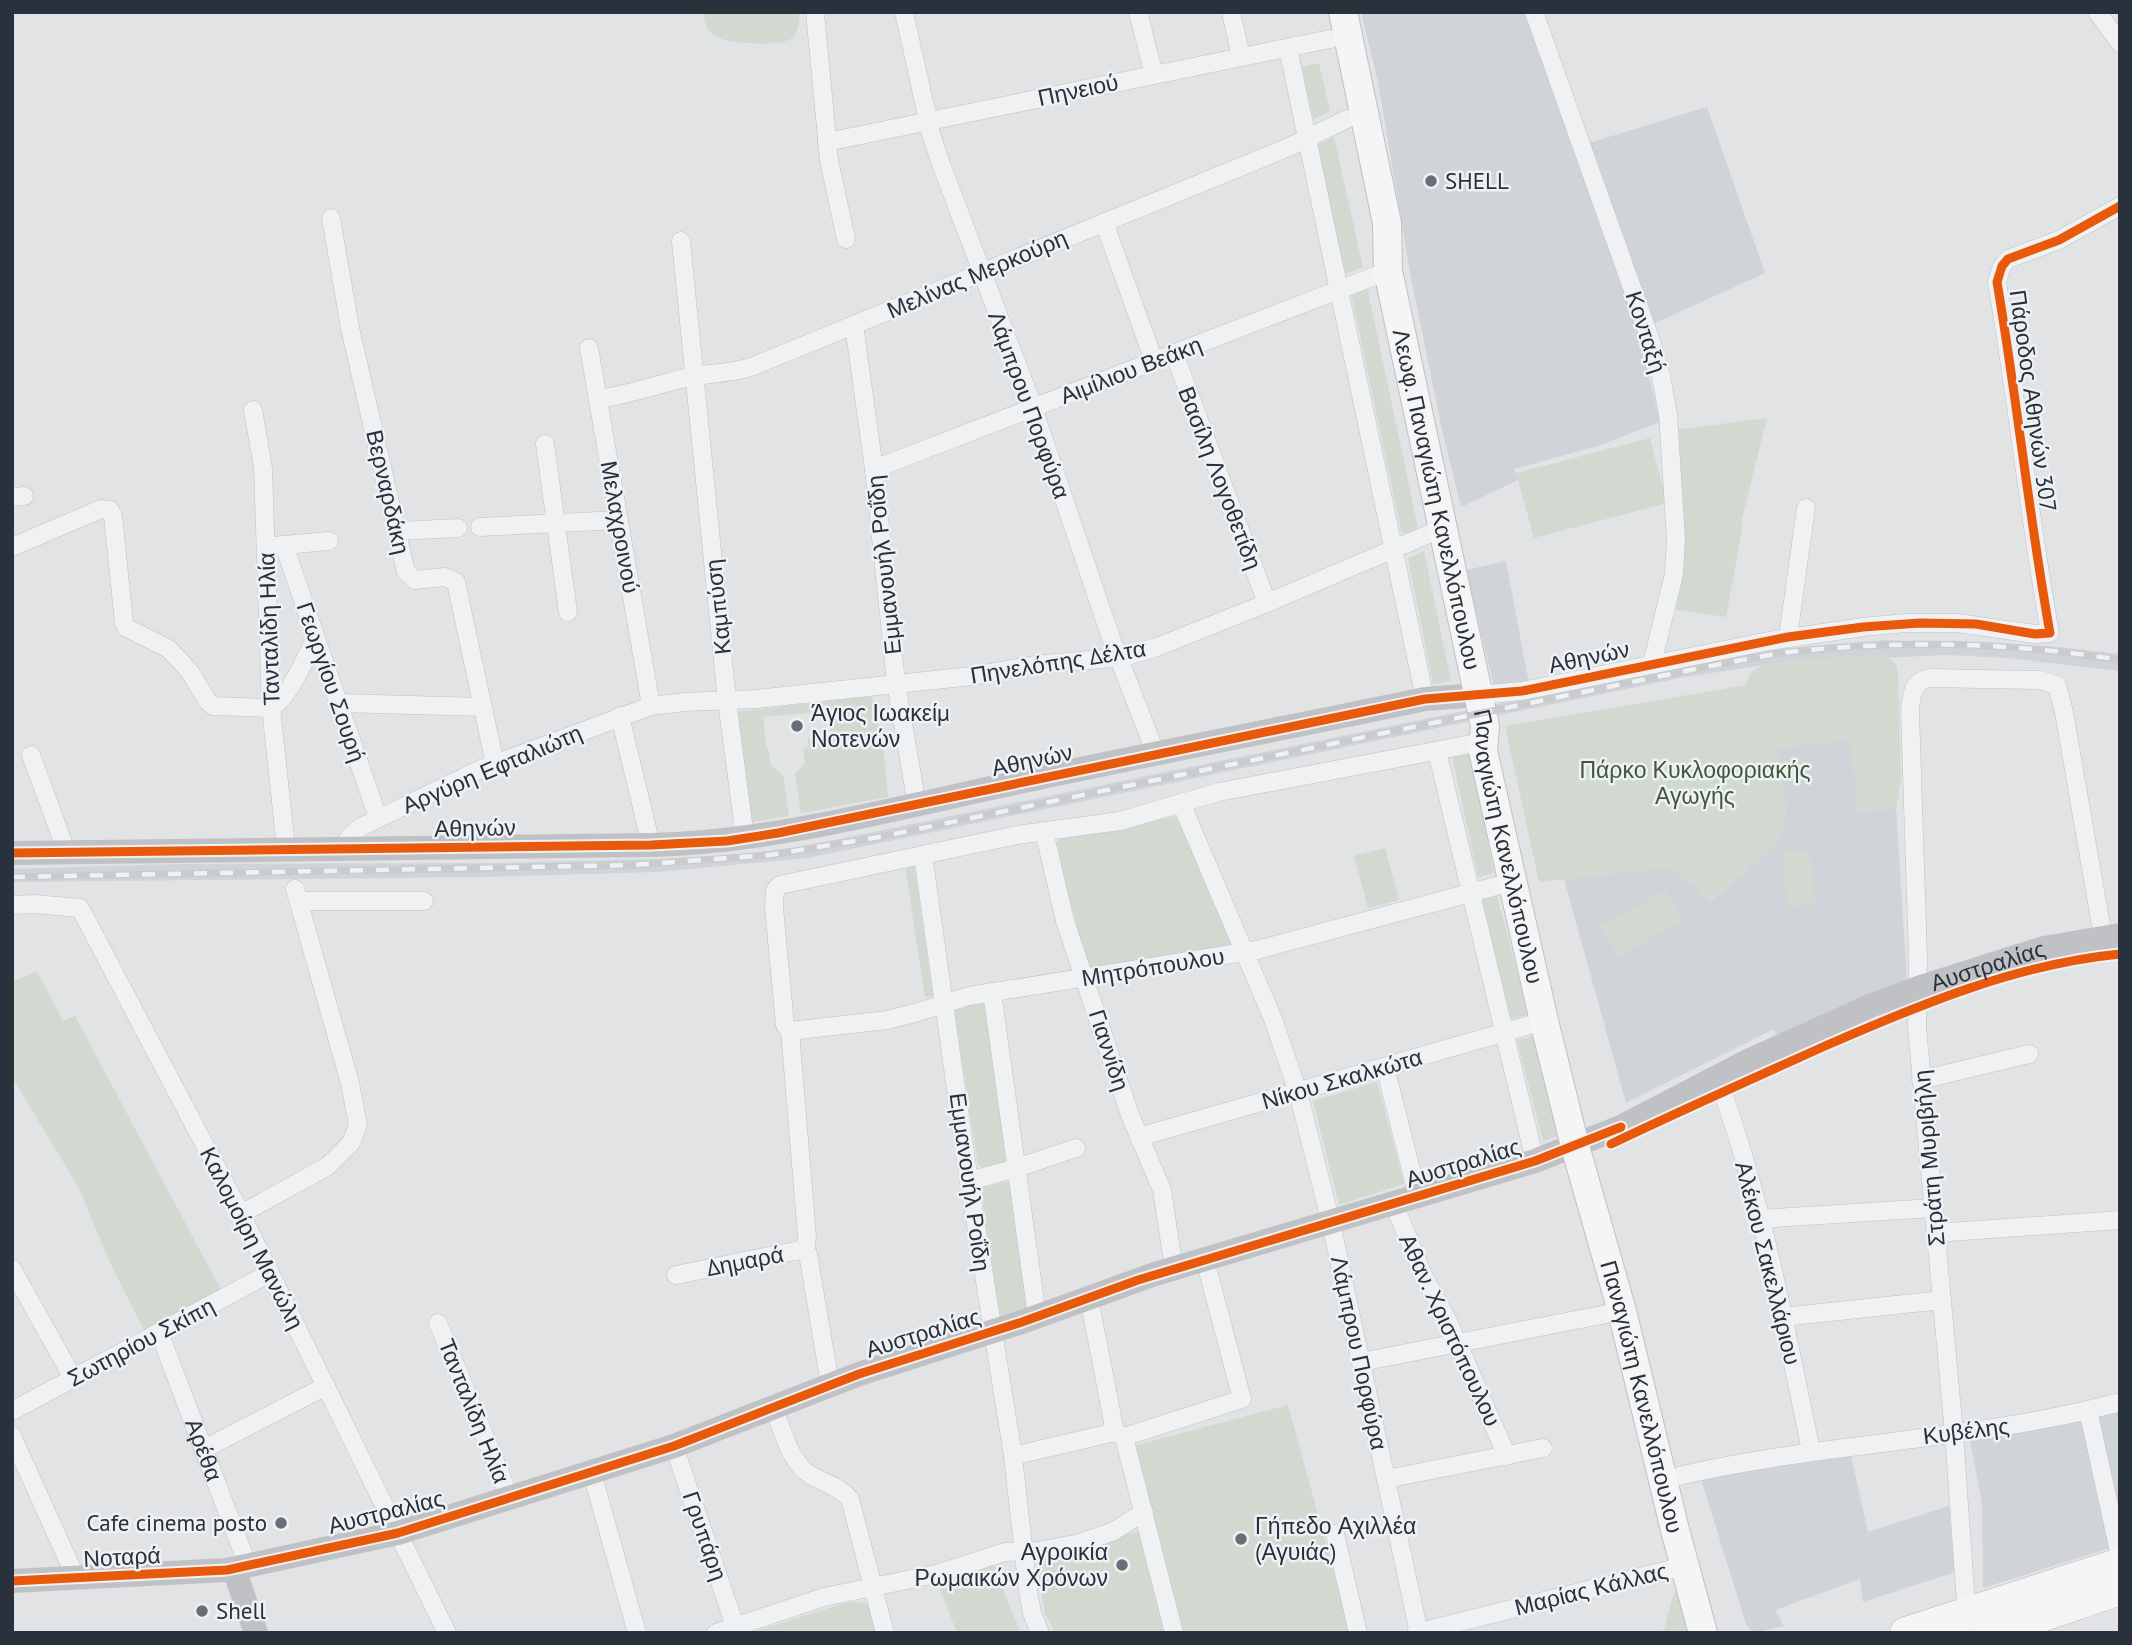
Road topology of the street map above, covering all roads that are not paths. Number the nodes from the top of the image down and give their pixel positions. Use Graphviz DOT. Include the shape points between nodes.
graph roads {
  1 [pos="815,12"];
  2 [pos="904,12"];
  3 [pos="1138,12"];
  4 [pos="1231,12"];
  5 [pos="1343,12"];
  6 [pos="1534,12"];
  7 [pos="2096,12"];
  8 [pos="1327,26"];
  9 [pos="2120,43"];
  10 [pos="1288,48"];
  11 [pos="1241,57"];
  12 [pos="1154,75"];
  13 [pos="1347,118"];
  14 [pos="928,121"];
  15 [pos="1307,139"];
  16 [pos="827,142"];
  17 [pos="2120,206"];
  18 [pos="331,218"];
  19 [pos="1104,222"];
  20 [pos="846,239"];
  21 [pos="681,241"];
  22 [pos="981,271"];
  23 [pos="1388,271"];
  24 [pos="1339,290"];
  25 [pos="854,325"];
  26 [pos="589,348"];
  27 [pos="1174,354"];
  28 [pos="1154,361"];
  29 [pos="695,376"];
  30 [pos="598,399"];
  31 [pos="1034,408"];
  32 [pos="253,410"];
  33 [pos="545,444"];
  34 [pos="874,469"];
  35 [pos="1806,508"];
  36 [pos="619,520"];
  37 [pos="556,523"];
  38 [pos="480,527"];
  39 [pos="458,528"];
  40 [pos="1443,528"];
  41 [pos="398,531"];
  42 [pos="329,541"];
  43 [pos="275,546"];
  44 [pos="12,547"];
  45 [pos="1394,551"];
  46 [pos="1267,603"];
  47 [pos="568,612"];
  48 [pos="2050,633"];
  49 [pos="1788,637"];
  50 [pos="316,638"];
  51 [pos="1118,658"];
  52 [pos="1652,664"];
  53 [pos="896,683"];
  54 [pos="1478,695"];
  55 [pos="1425,699"];
  56 [pos="727,701"];
  57 [pos="338,703"];
  58 [pos="651,706"];
  59 [pos="271,708"];
  60 [pos="482,708"];
  61 [pos="620,716"];
  62 [pos="1484,734"];
  63 [pos="1437,751"];
  64 [pos="1156,754"];
  65 [pos="31,755"];
  66 [pos="495,764"];
  67 [pos="1181,803"];
  68 [pos="917,805"];
  69 [pos="378,818"];
  70 [pos="1044,831"];
  71 [pos="745,838"];
  72 [pos="651,845"];
  73 [pos="286,848"];
  74 [pos="343,848"];
  75 [pos="67,852"];
  76 [pos="12,853"];
  77 [pos="923,855"];
  78 [pos="1511,882"];
  79 [pos="1471,893"];
  80 [pos="424,901"];
  81 [pos="12,905"];
  82 [pos="2111,936"];
  83 [pos="1245,952"];
  84 [pos="1085,978"];
  85 [pos="1918,988"];
  86 [pos="992,992"];
  87 [pos="944,1004"];
  88 [pos="1544,1021"];
  89 [pos="790,1031"];
  90 [pos="1504,1032"];
  91 [pos="2029,1054"];
  92 [pos="1385,1067"];
  93 [pos="1717,1077"];
  94 [pos="1921,1080"];
  95 [pos="1298,1092"];
  96 [pos="1139,1137"];
  97 [pos="1583,1143"];
  98 [pos="1076,1148"];
  99 [pos="1535,1161"];
  100 [pos="1017,1168"];
  101 [pos="970,1181"];
  102 [pos="1406,1200"];
  103 [pos="1933,1208"];
  104 [pos="242,1214"];
  105 [pos="1760,1219"];
  106 [pos="2120,1220"];
  107 [pos="1331,1223"];
  108 [pos="1935,1233"];
  109 [pos="805,1252"];
  110 [pos="1205,1260"];
  111 [pos="12,1269"];
  112 [pos="1174,1269"];
  113 [pos="270,1273"];
  114 [pos="676,1275"];
  115 [pos="1089,1298"];
  116 [pos="1942,1300"];
  117 [pos="1622,1311"];
  118 [pos="1037,1317"];
  119 [pos="1783,1317"];
  120 [pos="438,1323"];
  121 [pos="159,1332"];
  122 [pos="992,1332"];
  123 [pos="1458,1342"];
  124 [pos="1360,1362"];
  125 [pos="73,1378"];
  126 [pos="830,1384"];
  127 [pos="326,1386"];
  128 [pos="2120,1402"];
  129 [pos="773,1407"];
  130 [pos="2088,1410"];
  131 [pos="12,1411"];
  132 [pos="1954,1433"];
  133 [pos="1120,1435"];
  134 [pos="12,1436"];
  135 [pos="674,1446"];
  136 [pos="1544,1448"];
  137 [pos="204,1449"];
  138 [pos="1811,1451"];
  139 [pos="1013,1456"];
  140 [pos="1507,1456"];
  141 [pos="592,1473"];
  142 [pos="1679,1476"];
  143 [pos="1386,1479"];
  144 [pos="510,1498"];
  145 [pos="1143,1512"];
  146 [pos="398,1533"];
  147 [pos="1335,1534"];
  148 [pos="1025,1550"];
  149 [pos="2120,1556"];
  150 [pos="2120,1564"];
  151 [pos="1684,1566"];
  152 [pos="241,1567"];
  153 [pos="76,1578"];
  154 [pos="12,1581"];
  155 [pos="872,1587"];
  156 [pos="2120,1589"];
  157 [pos="1967,1623"];
  158 [pos="735,1626"];
  159 [pos="256,1633"];
  160 [pos="447,1633"];
  161 [pos="637,1633"];
  162 [pos="716,1633"];
  163 [pos="885,1633"];
  164 [pos="1040,1633"];
  165 [pos="1174,1633"];
  166 [pos="1358,1633"];
  167 [pos="1418,1633"];
  168 [pos="1703,1633"];
  169 [pos="1722,1633"];
  170 [pos="1906,1633"];
  171 [pos="1991,1633"];
  1 -- 16 [label="street"];
  2 -- 14 [label="street, Λάμπρου Πορφύρα"];
  3 -- 12 [label="street"];
  4 -- 11 [label="street"];
  5 -- 23 [label="main road" via="1387,223"];
  6 -- 52 [label="street, Κονταξή" via="1652,344 1665,394 1676,552"];
  7 -- 9 [label="street"];
  8 -- 10 [label="street, Πηνειού"];
  8 -- 13 [label="main road"];
  10 -- 11 [label="street, Πηνειού"];
  10 -- 15 [label="street"];
  11 -- 12 [label="street, Πηνειού"];
  12 -- 14 [label="street, Πηνειού"];
  13 -- 15 [label="street, Μελίνας Μερκούρη"];
  13 -- 23 [label="main road" via="1371,232"];
  14 -- 16 [label="street, Πηνειού"];
  14 -- 22 [label="street, Λάμπρου Πορφύρα"];
  15 -- 19 [label="street, Μελίνας Μερκούρη"];
  15 -- 24 [label="street"];
  16 -- 20 [label="street"];
  17 -- 48 [label="street, Πάροδος Αθηνών 307" via="2050,244 2008,259 1998,274"];
  18 -- 41 [label="street, Βερναρδάκη" via="354,347"];
  19 -- 22 [label="street, Μελίνας Μερκούρη"];
  19 -- 28 [label="street"];
  21 -- 29 [label="street, Καμπύση"];
  22 -- 25 [label="street, Μελίνας Μερκούρη"];
  22 -- 31 [label="street, Λάμπρου Πορφύρα"];
  23 -- 24 [label="street, Αιμίλιου Βεάκη"];
  23 -- 40 [label="main road, Λεωφ. Παναγιώτη Κανελλόπουλου"];
  24 -- 27 [label="street, Αιμίλιου Βεάκη"];
  24 -- 45 [label="street"];
  25 -- 29 [label="street, Μελίνας Μερκούρη" via="742,370"];
  25 -- 34 [label="street, Εμμανουήλ Ροΐδη"];
  26 -- 30 [label="street, Μελαχροινού"];
  27 -- 28 [label="street, Αιμίλιου Βεάκη"];
  27 -- 46 [label="street, Βασίλη Λογοθετίδη"];
  28 -- 31 [label="street, Αιμίλιου Βεάκη"];
  29 -- 30 [label="street, Μελίνας Μερκούρη"];
  29 -- 56 [label="street, Καμπύση"];
  30 -- 36 [label="street, Μελαχροινού"];
  31 -- 34 [label="street, Αιμίλιου Βεάκη"];
  31 -- 51 [label="street, Λάμπρου Πορφύρα"];
  32 -- 43 [label="street, Τανταλίδη Ηλία"];
  33 -- 37 [label="street"];
  34 -- 53 [label="street, Εμμανουήλ Ροΐδη"];
  35 -- 49 [label="street"];
  36 -- 37 [label="street"];
  36 -- 58 [label="street, Μελαχροινού"];
  37 -- 38 [label="street"];
  37 -- 47 [label="street"];
  39 -- 41 [label="street"];
  40 -- 45 [label="street, Πηνελόπης Δέλτα"];
  40 -- 54 [label="main road, Λεωφ. Παναγιώτη Κανελλόπουλου"];
  41 -- 60 [label="street, Βερναρδάκη" via="411,579 445,577 456,582"];
  42 -- 43 [label="street"];
  43 -- 50 [label="street, Γεωργίου Σουρή"];
  43 -- 59 [label="street, Τανταλίδη Ηλία"];
  44 -- 59 [label="street" via="102,509 110,510 127,628 169,649 213,706"];
  45 -- 46 [label="street, Πηνελόπης Δέλτα"];
  45 -- 55 [label="street"];
  46 -- 51 [label="street, Πηνελόπης Δέλτα"];
  48 -- 49 [label="street, Αθηνών" via="1920,623"];
  49 -- 52 [label="street, Αθηνών"];
  50 -- 57 [label="street, Γεωργίου Σουρή"];
  50 -- 59 [label="street" via="285,695"];
  51 -- 53 [label="street, Πηνελόπης Δέλτα"];
  51 -- 64 [label="street, Λάμπρου Πορφύρα"];
  52 -- 54 [label="street, Αθηνών" via="1522,691"];
  53 -- 56 [label="street, Πηνελόπης Δέλτα"];
  53 -- 68 [label="street, Εμμανουήλ Ροΐδη"];
  54 -- 55 [label="street, Αθηνών"];
  54 -- 62 [label="main road, Λεωφ. Παναγιώτη Κανελλόπουλου"];
  55 -- 64 [label="street, Αθηνών"];
  56 -- 58 [label="street, Πηνελόπης Δέλτα"];
  56 -- 71 [label="street, Καμπύση"];
  57 -- 60 [label="street"];
  57 -- 69 [label="street, Γεωργίου Σουρή"];
  58 -- 61 [label="street, Αργύρη Εφταλιώτη"];
  59 -- 73 [label="street, Τανταλίδη Ηλία"];
  60 -- 66 [label="street, Βερναρδάκη"];
  61 -- 66 [label="street, Αργύρη Εφταλιώτη"];
  61 -- 72 [label="street"];
  62 -- 63 [label="street"];
  62 -- 78 [label="main road, Παναγιώτη Κανελλόπουλου"];
  62 -- 97 [label="main road, Παναγιώτη Κανελλόπουλου" via="1497,749"];
  63 -- 67 [label="street"];
  63 -- 79 [label="street"];
  64 -- 68 [label="street, Αθηνών"];
  65 -- 75 [label="street"];
  66 -- 69 [label="street, Αργύρη Εφταλιώτη"];
  67 -- 70 [label="street" via="1120,821"];
  67 -- 83 [label="street, Λάμπρου Πορφύρα"];
  68 -- 71 [label="street, Αθηνών"];
  69 -- 74 [label="street, Αργύρη Εφταλιώτη" via="355,832"];
  70 -- 77 [label="street"];
  70 -- 84 [label="street, Γιαννίδη"];
  71 -- 72 [label="street, Αθηνών"];
  72 -- 74 [label="street, Αθηνών"];
  73 -- 74 [label="street, Αθηνών"];
  73 -- 75 [label="street, Αθηνών"];
  75 -- 76 [label="street, Αθηνών"];
  77 -- 87 [label="street, Εμμανουήλ Ροΐδη"];
  77 -- 89 [label="street" via="776,887 785,1025"];
  78 -- 79 [label="street, Μητρόπουλου"];
  78 -- 88 [label="main road, Παναγιώτη Κανελλόπουλου"];
  79 -- 83 [label="street, Μητρόπουλου"];
  79 -- 90 [label="street"];
  80 -- 104 [label="street" via="297,895 358,1125 354,1138 336,1160"];
  81 -- 104 [label="street, Καλομοίρη Μανώλη" via="80,908"];
  82 -- 85 [label="street, Αυστραλίας" via="2045,948"];
  82 -- 85 [label="street, Στράτη Μυριβήλη" via="2056,684 1930,678 1917,684 1910,701"];
  83 -- 84 [label="street, Μητρόπουλου"];
  83 -- 95 [label="street, Λάμπρου Πορφύρα"];
  84 -- 86 [label="street, Μητρόπουλου"];
  84 -- 96 [label="street, Γιαννίδη"];
  85 -- 93 [label="street, Αυστραλίας"];
  85 -- 94 [label="street, Στράτη Μυριβήλη"];
  86 -- 87 [label="street, Μητρόπουλου"];
  86 -- 100 [label="street"];
  87 -- 89 [label="street, Μητρόπουλου" via="887,1020"];
  87 -- 101 [label="street, Εμμανουήλ Ροΐδη"];
  88 -- 90 [label="street, Νίκου Σκαλκώτα"];
  88 -- 97 [label="main road, Παναγιώτη Κανελλόπουλου"];
  89 -- 109 [label="street"];
  90 -- 92 [label="street, Νίκου Σκαλκώτα"];
  90 -- 99 [label="street"];
  91 -- 94 [label="street"];
  92 -- 95 [label="street, Νίκου Σκαλκώτα"];
  92 -- 102 [label="street, Αθαν. Χριστόπουλου"];
  93 -- 97 [label="street, Αυστραλίας"];
  93 -- 105 [label="street, Αλέκου Σακελλάριου"];
  94 -- 103 [label="street, Στράτη Μυριβήλη"];
  95 -- 96 [label="street, Νίκου Σκαλκώτα"];
  95 -- 107 [label="street, Λάμπρου Πορφύρα"];
  96 -- 112 [label="street, Γιαννίδη" via="1162,1190"];
  97 -- 99 [label="street, Αυστραλίας"];
  97 -- 117 [label="main road, Παναγιώτη Κανελλόπουλου"];
  97 -- 142 [label="main road, Παναγιώτη Κανελλόπουλου"];
  98 -- 100 [label="street"];
  99 -- 102 [label="street, Αυστραλίας"];
  100 -- 101 [label="street"];
  100 -- 118 [label="street"];
  101 -- 122 [label="street, Εμμανουήλ Ροΐδη"];
  102 -- 107 [label="street, Αυστραλίας"];
  102 -- 123 [label="street, Αθαν. Χριστόπουλου" via="1424,1277"];
  103 -- 105 [label="street"];
  103 -- 108 [label="street, Στράτη Μυριβήλη"];
  104 -- 113 [label="street, Καλομοίρη Μανώλη"];
  105 -- 119 [label="street, Αλέκου Σακελλάριου"];
  106 -- 108 [label="street"];
  107 -- 110 [label="street, Αυστραλίας"];
  107 -- 124 [label="street, Λάμπρου Πορφύρα"];
  108 -- 116 [label="street, Στράτη Μυριβήλη"];
  109 -- 114 [label="street, Δημαρά"];
  109 -- 126 [label="street, Δημαρά"];
  110 -- 112 [label="street, Αυστραλίας"];
  110 -- 133 [label="street" via="1242,1399"];
  111 -- 125 [label="street"];
  112 -- 115 [label="street, Αυστραλίας"];
  113 -- 121 [label="street, Σωτηρίου Σκίπη"];
  113 -- 127 [label="street, Καλομοίρη Μανώλη"];
  115 -- 118 [label="street, Αυστραλίας"];
  115 -- 133 [label="street"];
  116 -- 119 [label="street"];
  116 -- 132 [label="street, Στράτη Μυριβήλη"];
  117 -- 123 [label="street"];
  117 -- 151 [label="main road, Παναγιώτη Κανελλόπουλου"];
  118 -- 122 [label="street, Αυστραλίας"];
  119 -- 138 [label="street, Αλέκου Σακελλάριου"];
  120 -- 144 [label="street, Τανταλίδη Ηλία"];
  121 -- 125 [label="street, Σωτηρίου Σκίπη"];
  121 -- 137 [label="street, Αρέθα"];
  122 -- 126 [label="street, Αυστραλίας"];
  122 -- 139 [label="street, Εμμανουήλ Ροΐδη"];
  123 -- 124 [label="street"];
  123 -- 140 [label="street, Αθαν. Χριστόπουλου"];
  124 -- 143 [label="street, Λάμπρου Πορφύρα"];
  125 -- 131 [label="street, Σωτηρίου Σκίπη"];
  126 -- 129 [label="street, Αυστραλίας"];
  127 -- 137 [label="street"];
  127 -- 146 [label="street, Καλομοίρη Μανώλη"];
  128 -- 130 [label="street, Κυβέλης"];
  129 -- 135 [label="street, Αυστραλίας"];
  129 -- 155 [label="street" via="802,1468 850,1499"];
  130 -- 132 [label="street, Κυβέλης"];
  130 -- 149 [label="street"];
  132 -- 138 [label="street, Κυβέλης"];
  132 -- 157 [label="street, Στράτη Μυριβήλη"];
  133 -- 139 [label="street"];
  133 -- 145 [label="street"];
  134 -- 153 [label="street"];
  135 -- 141 [label="street, Αυστραλίας"];
  135 -- 158 [label="street, Γρυπάρη"];
  136 -- 140 [label="street"];
  137 -- 152 [label="street, Αρέθα"];
  138 -- 142 [label="street, Κυβέλης"];
  139 -- 148 [label="street, Εμμανουήλ Ροΐδη"];
  140 -- 143 [label="street"];
  141 -- 144 [label="street, Αυστραλίας"];
  141 -- 161 [label="street"];
  142 -- 169 [label="main road, Παναγιώτη Κανελλόπουλου"];
  143 -- 167 [label="street, Λάμπρου Πορφύρα"];
  144 -- 146 [label="street, Αυστραλίας"];
  145 -- 148 [label="street" via="1095,1538 1046,1550"];
  145 -- 165 [label="street"];
  146 -- 152 [label="street, Αυστραλίας"];
  146 -- 160 [label="street, Καλομοίρη Μανώλη"];
  147 -- 166 [label="street"];
  148 -- 155 [label="street"];
  148 -- 164 [label="street, Εμμανουήλ Ροΐδη" via="1032,1613"];
  150 -- 157 [label="highway"];
  151 -- 167 [label="street, Μαρίας Κάλλας"];
  151 -- 168 [label="main road, Παναγιώτη Κανελλόπουλου"];
  152 -- 153 [label="street, Νοταρά"];
  152 -- 159 [label="street, Αρέθα"];
  153 -- 154 [label="street, Νοταρά"];
  155 -- 158 [label="street" via="824,1597"];
  155 -- 163 [label="street"];
  156 -- 171 [label="highway"];
  157 -- 170 [label="highway"];
  158 -- 162 [label="street"];
}
